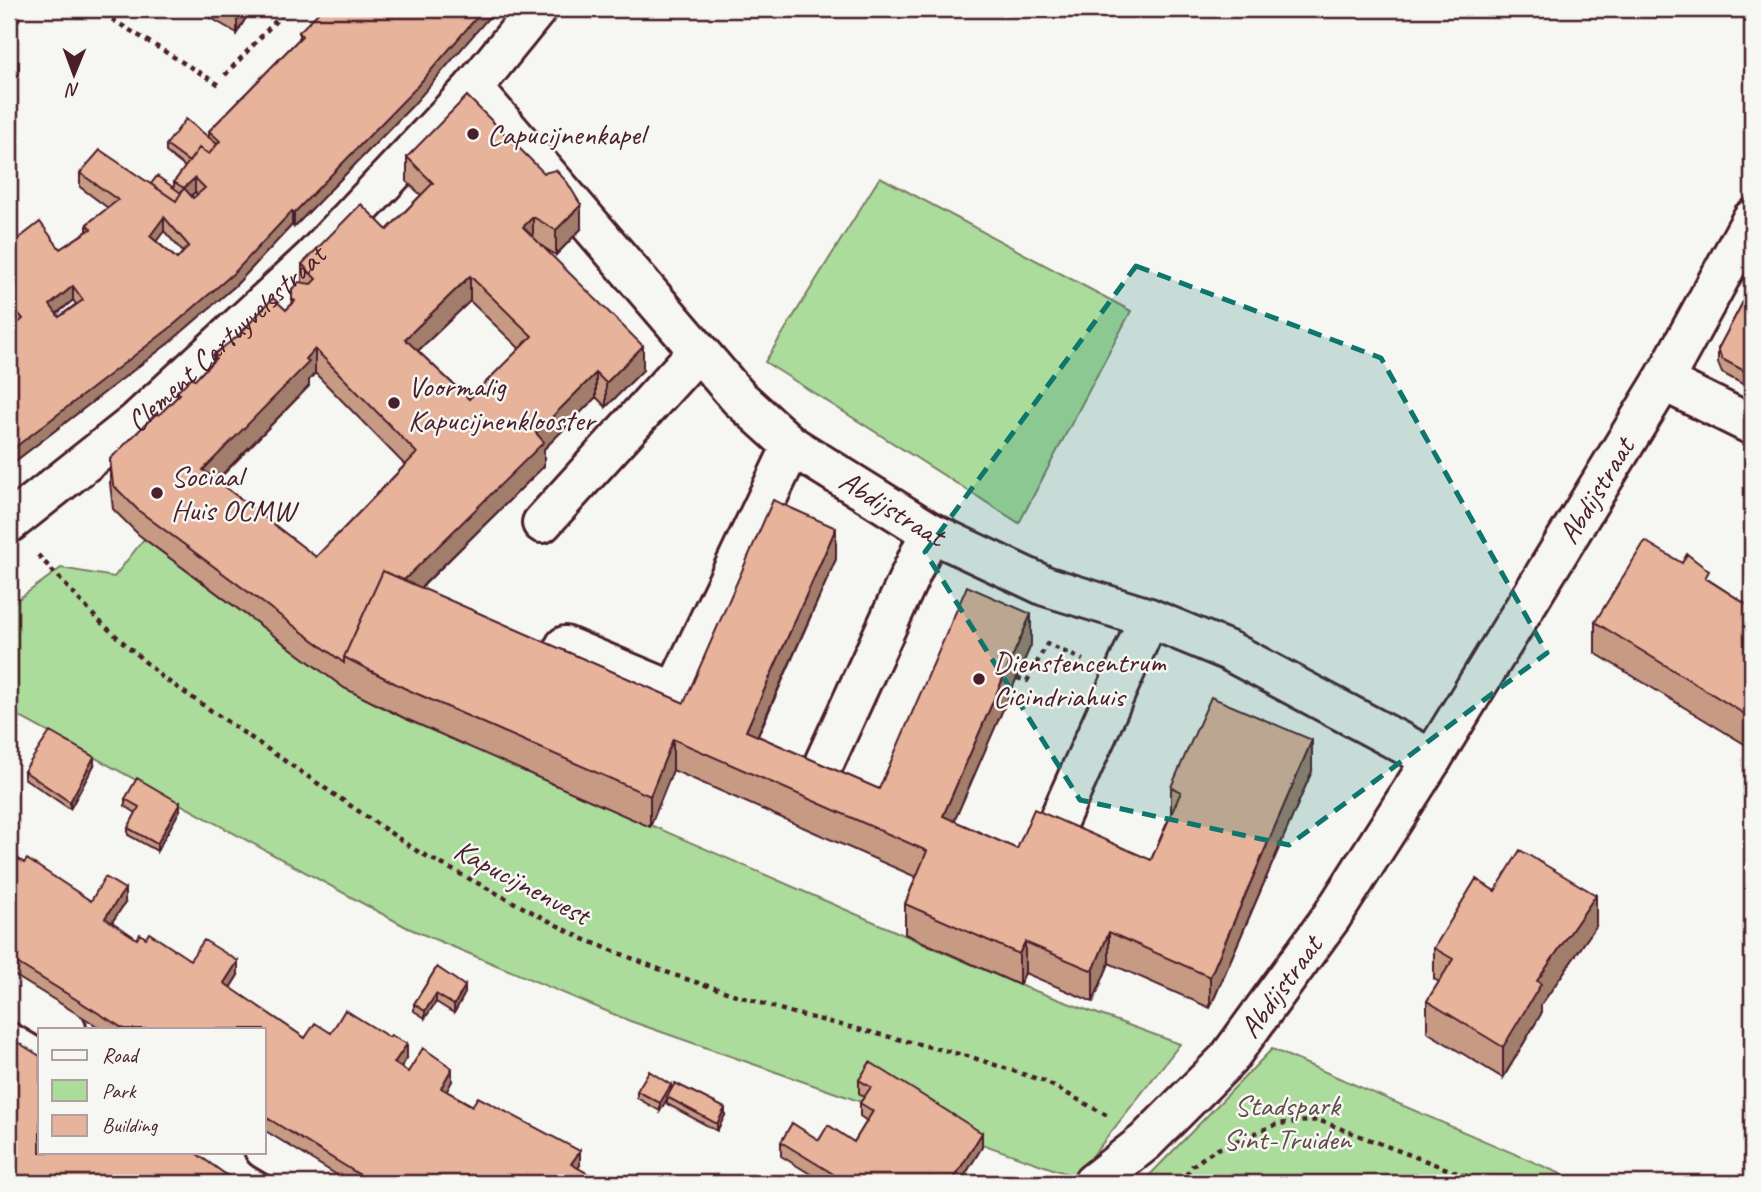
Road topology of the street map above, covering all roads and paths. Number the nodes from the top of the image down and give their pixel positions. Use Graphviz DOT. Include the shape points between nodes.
graph roads {
  1 [pos="21,9"];
  2 [pos="95,9"];
  3 [pos="287,9"];
  4 [pos="537,9"];
  5 [pos="9,50"];
  6 [pos="225,75"];
  7 [pos="223,87"];
  8 [pos="473,88"];
  9 [pos="1752,219"];
  10 [pos="698,351"];
  11 [pos="1663,381"];
  12 [pos="1752,425"];
  13 [pos="792,446"];
  14 [pos="9,523"];
  15 [pos="542,523"];
  16 [pos="930,533"];
  17 [pos="1149,618"];
  18 [pos="565,646"];
  19 [pos="1123,676"];
  20 [pos="1017,678"];
  21 [pos="1432,759"];
  22 [pos="825,761"];
  23 [pos="1059,819"];
  24 [pos="9,995"];
  25 [pos="64,1028"];
  26 [pos="1107,1115"];
  27 [pos="266,1150"];
  28 [pos="321,1183"];
  29 [pos="1093,1183"];
  30 [pos="1181,1183"];
  31 [pos="1484,1183"];
  1 -- 5 [label="path"];
  2 -- 7 [label="path"];
  3 -- 6 [label="path"];
  4 -- 8 [label="street, Clement Cartuyvelsstraat"];
  8 -- 10 [label="street, Abdijstraat"];
  8 -- 14 [label="street, Clement Cartuyvelsstraat" via="312,259 135,423"];
  9 -- 11 [label="street, Abdijstraat"];
  10 -- 13 [label="street, Abdijstraat" via="739,398"];
  10 -- 15 [label="street"];
  11 -- 12 [label="street"];
  11 -- 21 [label="street, Abdijstraat"];
  13 -- 16 [label="street, Abdijstraat"];
  13 -- 18 [label="street" via="675,692"];
  14 -- 26 [label="path, Kapucijnenvest" via="96,618 162,677 417,850 580,938 674,975 789,1012 971,1057 1044,1081"];
  16 -- 17 [label="street, Abdijstraat" via="1045,586"];
  16 -- 22 [label="street"];
  17 -- 19 [label="street"];
  17 -- 21 [label="street, Abdijstraat" via="1229,651"];
  19 -- 20 [label="path" via="1047,644 1027,681"];
  19 -- 23 [label="street"];
  21 -- 29 [label="street, Abdijstraat" via="1332,916 1228,1059 1145,1142"];
  24 -- 25 [label="street"];
  27 -- 28 [label="street"];
  30 -- 31 [label="path" via="1192,1166 1213,1150 1277,1124 1318,1119"];
}
